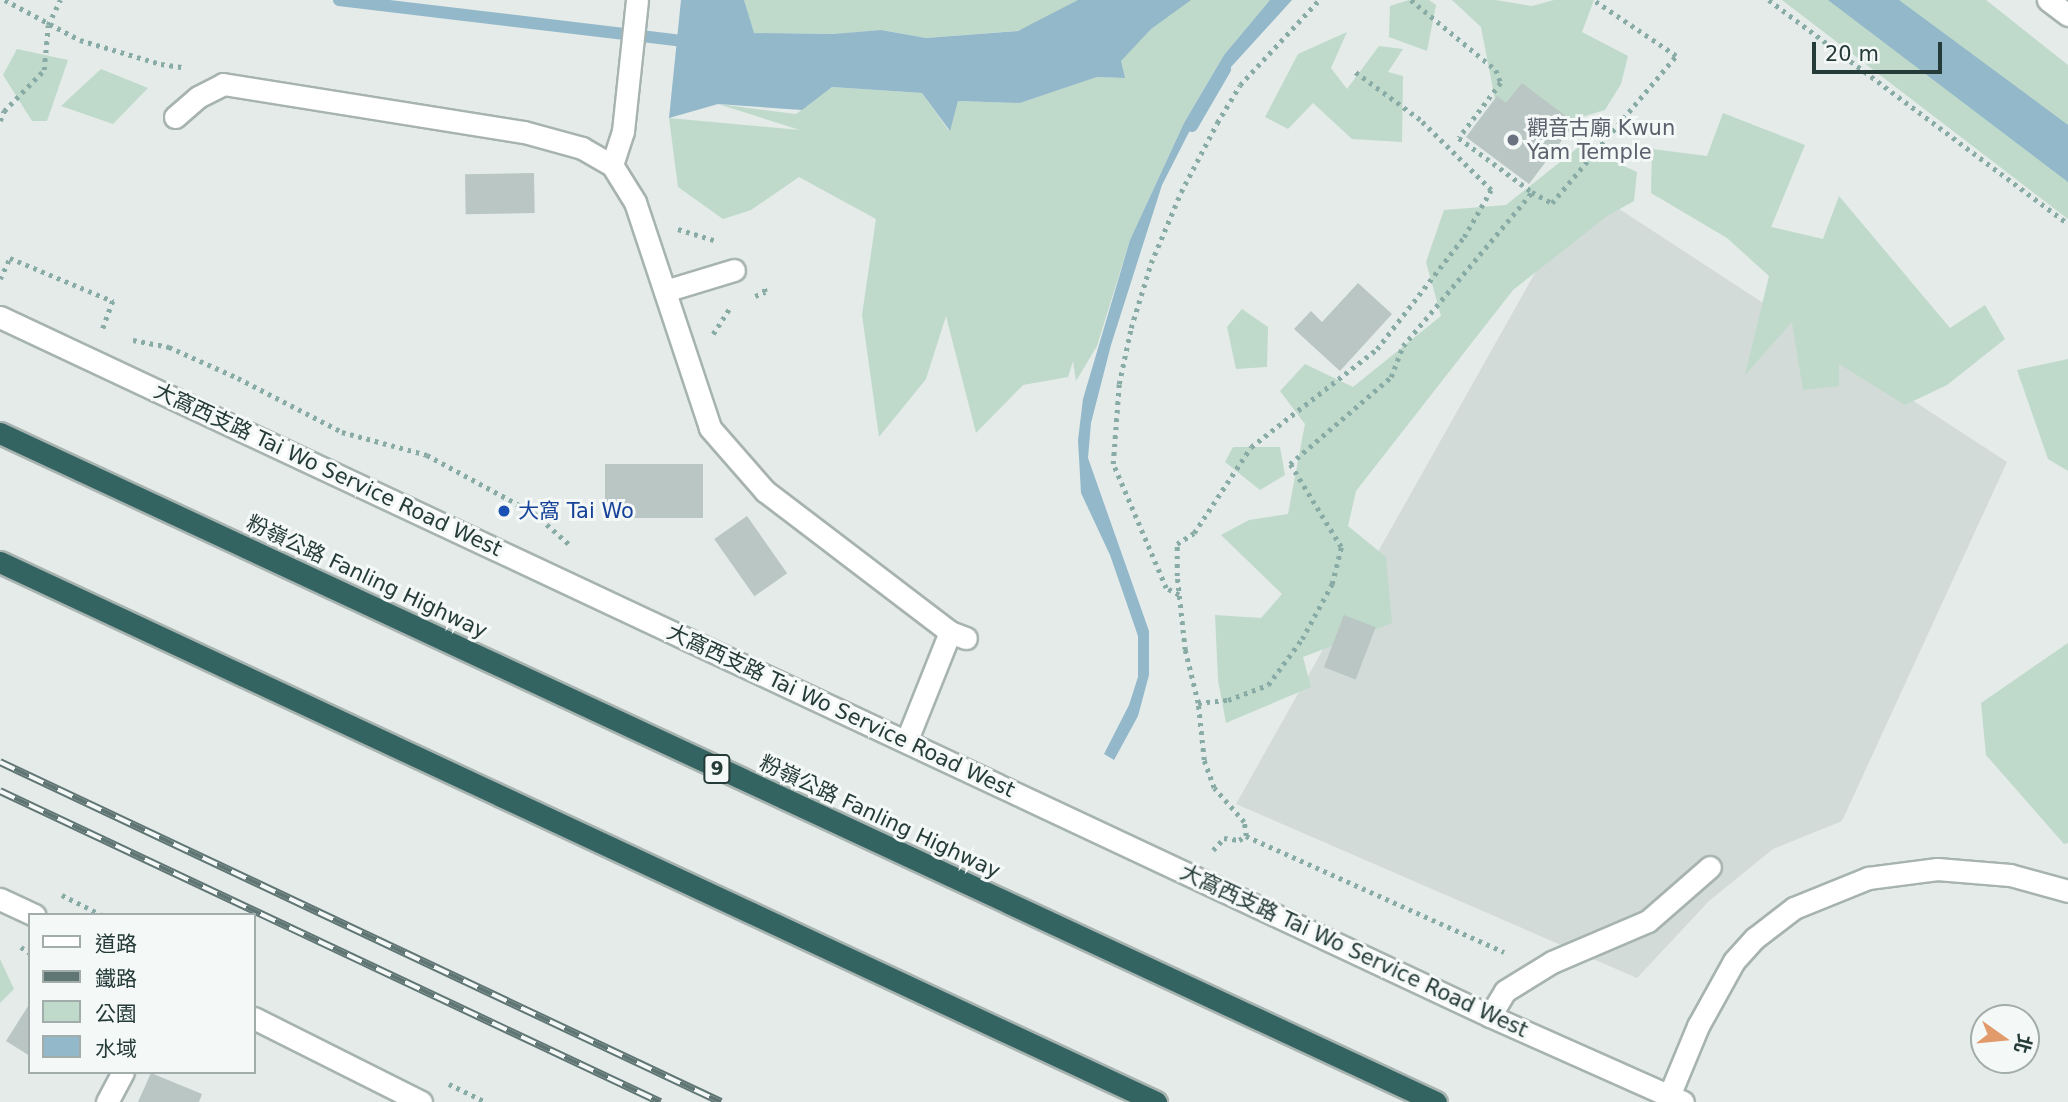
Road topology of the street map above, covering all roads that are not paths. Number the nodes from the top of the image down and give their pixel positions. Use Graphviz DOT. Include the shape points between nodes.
graph roads {
  1 [pos="638,0"];
  2 [pos="2048,0"];
  3 [pos="2068,15"];
  4 [pos="175,117"];
  5 [pos="612,165"];
  6 [pos="734,271"];
  7 [pos="665,291"];
  8 [pos="0,317"];
  9 [pos="0,433"];
  10 [pos="0,562"];
  11 [pos="906,742"];
  12 [pos="1710,867"];
  13 [pos="2068,891"];
  14 [pos="0,899"];
  15 [pos="31,913"];
  16 [pos="1490,1016"];
  17 [pos="256,1019"];
  18 [pos="122,1074"];
  19 [pos="1676,1099"];
  20 [pos="107,1102"];
  21 [pos="421,1102"];
  22 [pos="1156,1102"];
  23 [pos="1436,1102"];
  1 -- 5 [label="street" via="623,131"];
  2 -- 3 [label="street"];
  4 -- 5 [label="street" via="223,84 524,132 582,148"];
  5 -- 7 [label="street" via="635,202"];
  6 -- 7 [label="street"];
  7 -- 11 [label="street" via="710,428 765,491 958,635"];
  8 -- 11 [label="street, 大窩西支路 Tai Wo Service Road West"];
  9 -- 23 [label="highway, 粉嶺公路 Fanling Highway / 9"];
  10 -- 22 [label="highway"];
  11 -- 16 [label="street, 大窩西支路 Tai Wo Service Road West"];
  12 -- 16 [label="street" via="1648,921 1505,991"];
  13 -- 19 [label="street" via="2010,875 1937,869 1868,878 1794,908 1734,961 1698,1026"];
  14 -- 15 [label="street"];
  16 -- 19 [label="street, 大窩西支路 Tai Wo Service Road West"];
  17 -- 21 [label="street"];
  18 -- 20 [label="street"];
}
